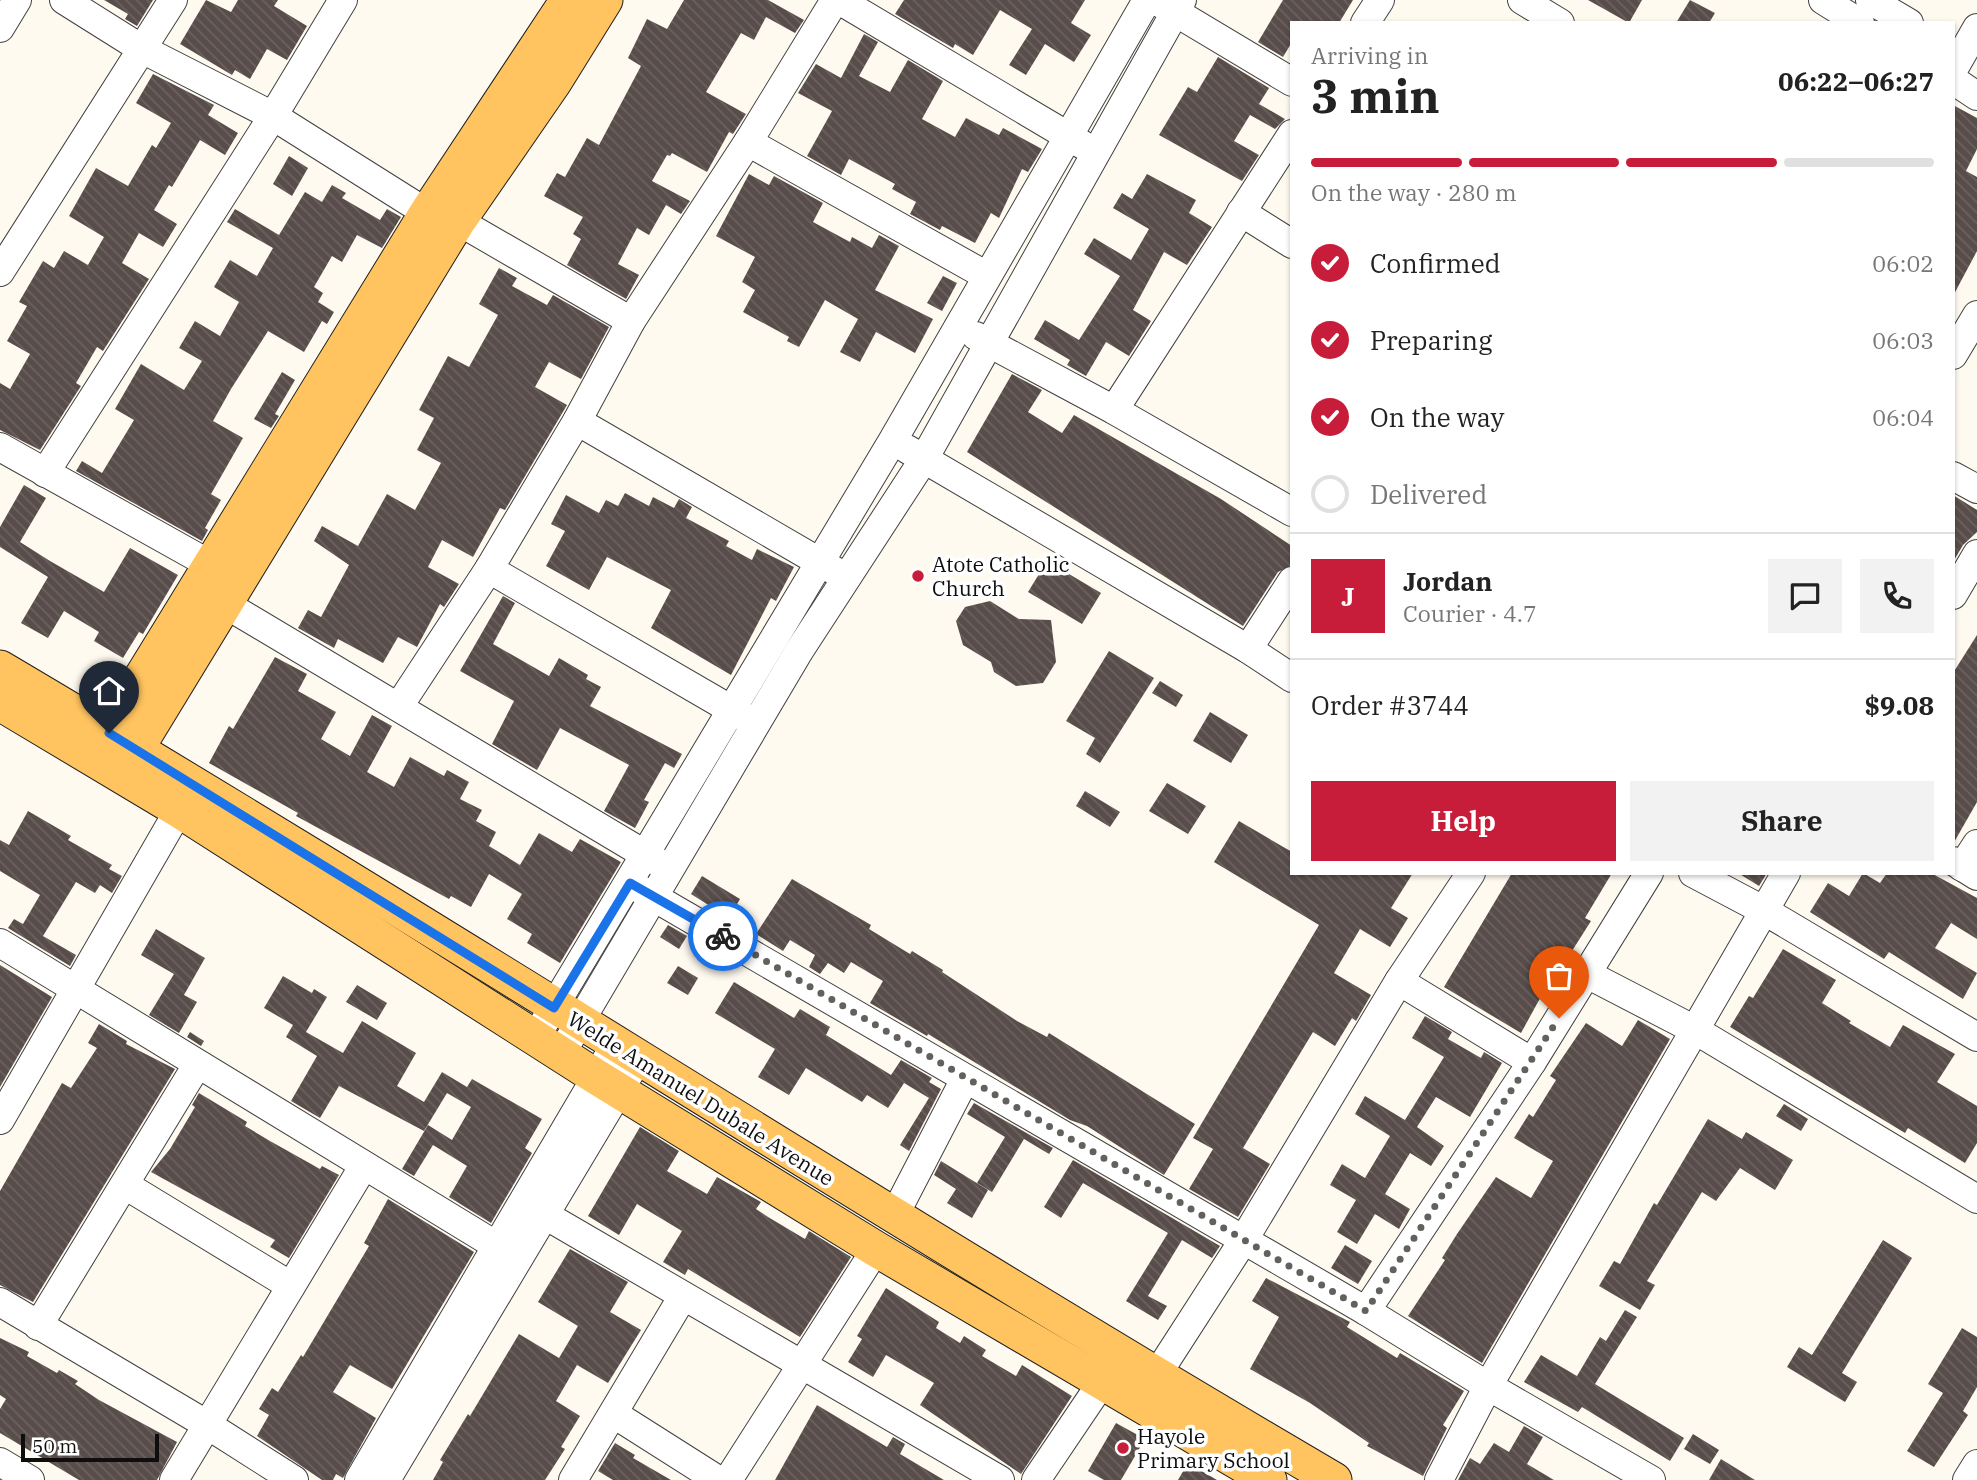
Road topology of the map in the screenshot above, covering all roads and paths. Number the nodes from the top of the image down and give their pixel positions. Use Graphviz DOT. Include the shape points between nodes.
graph roads {
  1 [pos="17,0"];
  2 [pos="64,0"];
  3 [pos="173,0"];
  4 [pos="343,0"];
  5 [pos="568,0"];
  6 [pos="605,0"];
  7 [pos="837,0"];
  8 [pos="1147,0"];
  9 [pos="1380,0"];
  10 [pos="1522,0"];
  11 [pos="1870,0"];
  12 [pos="1170,4"];
  13 [pos="1822,6"];
  14 [pos="1366,21"];
  15 [pos="1557,21"];
  16 [pos="1856,21"];
  17 [pos="1906,21"];
  18 [pos="0,28"];
  19 [pos="1977,28"];
  20 [pos="142,49"];
  21 [pos="1961,59"];
  22 [pos="1290,81"];
  23 [pos="1955,81"];
  24 [pos="1977,96"];
  25 [pos="273,116"];
  26 [pos="1067,136"];
  27 [pos="1290,137"];
  28 [pos="748,142"];
  29 [pos="1095,153"];
  30 [pos="1241,212"];
  31 [pos="442,217"];
  32 [pos="1290,243"];
  33 [pos="0,272"];
  34 [pos="987,276"];
  35 [pos="1977,315"];
  36 [pos="631,321"];
  37 [pos="958,327"];
  38 [pos="990,344"];
  39 [pos="1955,352"];
  40 [pos="1114,410"];
  41 [pos="577,421"];
  42 [pos="893,440"];
  43 [pos="0,447"];
  44 [pos="924,459"];
  45 [pos="45,473"];
  46 [pos="1955,477"];
  47 [pos="1977,489"];
  48 [pos="1290,511"];
  49 [pos="1977,554"];
  50 [pos="820,562"];
  51 [pos="211,565"];
  52 [pos="489,569"];
  53 [pos="848,578"];
  54 [pos="1290,585"];
  55 [pos="1955,591"];
  56 [pos="225,604"];
  57 [pos="1248,649"];
  58 [pos="0,668"];
  59 [pos="1290,677"];
  60 [pos="0,702"];
  61 [pos="399,706"];
  62 [pos="730,708"];
  63 [pos="756,724"];
  64 [pos="115,754"];
  65 [pos="179,810"];
  66 [pos="658,862"];
  67 [pos="1470,875"];
  68 [pos="1648,875"];
  69 [pos="1697,875"];
  70 [pos="1785,875"];
  71 [pos="642,890"];
  72 [pos="1763,910"];
  73 [pos="0,943"];
  74 [pos="1587,974"];
  75 [pos="1399,981"];
  76 [pos="78,989"];
  77 [pos="566,1015"];
  78 [pos="1695,1030"];
  79 [pos="1977,1037"];
  80 [pos="548,1046"];
  81 [pos="626,1052"];
  82 [pos="1532,1062"];
  83 [pos="197,1065"];
  84 [pos="965,1079"];
  85 [pos="606,1083"];
  86 [pos="0,1120"];
  87 [pos="363,1167"];
  88 [pos="125,1185"];
  89 [pos="1977,1199"];
  90 [pos="545,1215"];
  91 [pos="894,1216"];
  92 [pos="1242,1241"];
  93 [pos="497,1246"];
  94 [pos="876,1249"];
  95 [pos="291,1286"];
  96 [pos="683,1296"];
  97 [pos="0,1302"];
  98 [pos="1366,1311"];
  99 [pos="38,1326"];
  100 [pos="802,1367"];
  101 [pos="1112,1368"];
  102 [pos="1488,1386"];
  103 [pos="1147,1390"];
  104 [pos="614,1414"];
  105 [pos="206,1424"];
  106 [pos="0,1462"];
  107 [pos="1977,1464"];
  108 [pos="30,1480"];
  109 [pos="174,1480"];
  110 [pos="294,1480"];
  111 [pos="359,1480"];
  112 [pos="386,1480"];
  113 [pos="573,1480"];
  114 [pos="718,1480"];
  115 [pos="728,1480"];
  116 [pos="1000,1480"];
  117 [pos="1036,1480"];
  118 [pos="1269,1480"];
  119 [pos="1334,1480"];
  120 [pos="1439,1480"];
  121 [pos="1651,1480"];
  122 [pos="1967,1480"];
  1 -- 18 [label="street"];
  2 -- 20 [label="street"];
  3 -- 20 [label="street"];
  4 -- 25 [label="street"];
  5 -- 31 [label="main road"];
  6 -- 31 [label="main road" via="554,82"];
  7 -- 26 [label="street"];
  7 -- 28 [label="street"];
  8 -- 26 [label="street"];
  9 -- 14 [label="street"];
  10 -- 15 [label="street"];
  11 -- 17 [label="street"];
  12 -- 22 [label="street"];
  12 -- 29 [label="street"];
  13 -- 16 [label="street"];
  19 -- 21 [label="street"];
  20 -- 25 [label="street"];
  20 -- 33 [label="street"];
  23 -- 24 [label="street"];
  25 -- 31 [label="street"];
  25 -- 45 [label="street"];
  26 -- 29 [label="street"];
  26 -- 34 [label="street"];
  27 -- 30 [label="street"];
  28 -- 34 [label="street"];
  28 -- 36 [label="street"];
  29 -- 38 [label="street"];
  30 -- 32 [label="street"];
  30 -- 40 [label="street"];
  31 -- 36 [label="street"];
  31 -- 51 [label="main road"];
  31 -- 56 [label="main road"];
  34 -- 37 [label="street"];
  35 -- 39 [label="street"];
  36 -- 41 [label="street"];
  37 -- 38 [label="street"];
  37 -- 42 [label="street"];
  38 -- 40 [label="street"];
  38 -- 44 [label="street"];
  40 -- 48 [label="street"];
  41 -- 50 [label="street"];
  41 -- 52 [label="street"];
  42 -- 44 [label="street"];
  42 -- 50 [label="street"];
  43 -- 45 [label="street"];
  44 -- 53 [label="street"];
  44 -- 57 [label="street"];
  45 -- 51 [label="street"];
  46 -- 47 [label="street"];
  49 -- 55 [label="street"];
  50 -- 53 [label="street"];
  50 -- 62 [label="street"];
  51 -- 64 [label="main road"];
  52 -- 61 [label="street"];
  52 -- 62 [label="street"];
  53 -- 63 [label="street"];
  54 -- 57 [label="street"];
  56 -- 61 [label="street"];
  56 -- 64 [label="main road"];
  57 -- 59 [label="street"];
  58 -- 64 [label="main road, Welde Amanuel Dubale Avenue"];
  60 -- 64 [label="main road"];
  61 -- 66 [label="street"];
  62 -- 63 [label="street"];
  62 -- 66 [label="street"];
  63 -- 66 [label="street"];
  64 -- 65 [label="main road"];
  64 -- 77 [label="main road, Welde Amanuel Dubale Avenue"];
  65 -- 76 [label="street"];
  65 -- 80 [label="main road"];
  66 -- 71 [label="street"];
  67 -- 75 [label="street"];
  68 -- 74 [label="street"];
  69 -- 72 [label="street"];
  70 -- 72 [label="street"];
  71 -- 77 [label="street"];
  71 -- 84 [label="street"];
  72 -- 78 [label="street"];
  72 -- 79 [label="street"];
  73 -- 76 [label="street"];
  74 -- 78 [label="street"];
  74 -- 82 [label="street"];
  75 -- 82 [label="street"];
  75 -- 92 [label="street"];
  76 -- 83 [label="street"];
  76 -- 86 [label="street"];
  77 -- 80 [label="street"];
  77 -- 81 [label="main road, Welde Amanuel Dubale Avenue"];
  78 -- 89 [label="street"];
  78 -- 102 [label="street"];
  80 -- 85 [label="main road"];
  81 -- 85 [label="street"];
  81 -- 91 [label="main road, Welde Amanuel Dubale Avenue"];
  82 -- 98 [label="street"];
  83 -- 87 [label="street"];
  83 -- 88 [label="street"];
  84 -- 91 [label="street"];
  84 -- 92 [label="street"];
  85 -- 90 [label="street"];
  85 -- 93 [label="street"];
  85 -- 94 [label="main road"];
  87 -- 93 [label="street"];
  87 -- 95 [label="street"];
  88 -- 95 [label="street"];
  88 -- 99 [label="street"];
  90 -- 96 [label="street"];
  90 -- 112 [label="street"];
  91 -- 101 [label="main road, Welde Amanuel Dubale Avenue"];
  92 -- 98 [label="street"];
  92 -- 103 [label="street"];
  93 -- 111 [label="street"];
  94 -- 100 [label="street"];
  94 -- 101 [label="main road"];
  95 -- 105 [label="street"];
  96 -- 100 [label="street"];
  96 -- 104 [label="street"];
  97 -- 99 [label="street"];
  98 -- 102 [label="street"];
  99 -- 105 [label="street"];
  100 -- 115 [label="street"];
  100 -- 116 [label="street"];
  101 -- 103 [label="main road, Welde Amanuel Dubale Avenue"];
  101 -- 117 [label="street"];
  102 -- 120 [label="street"];
  102 -- 121 [label="street"];
  103 -- 118 [label="main road"];
  103 -- 119 [label="main road, Welde Amanuel Dubale Avenue"];
  104 -- 113 [label="street"];
  104 -- 114 [label="street"];
  105 -- 109 [label="street"];
  105 -- 110 [label="street"];
  106 -- 108 [label="street"];
  107 -- 122 [label="street"];
}
